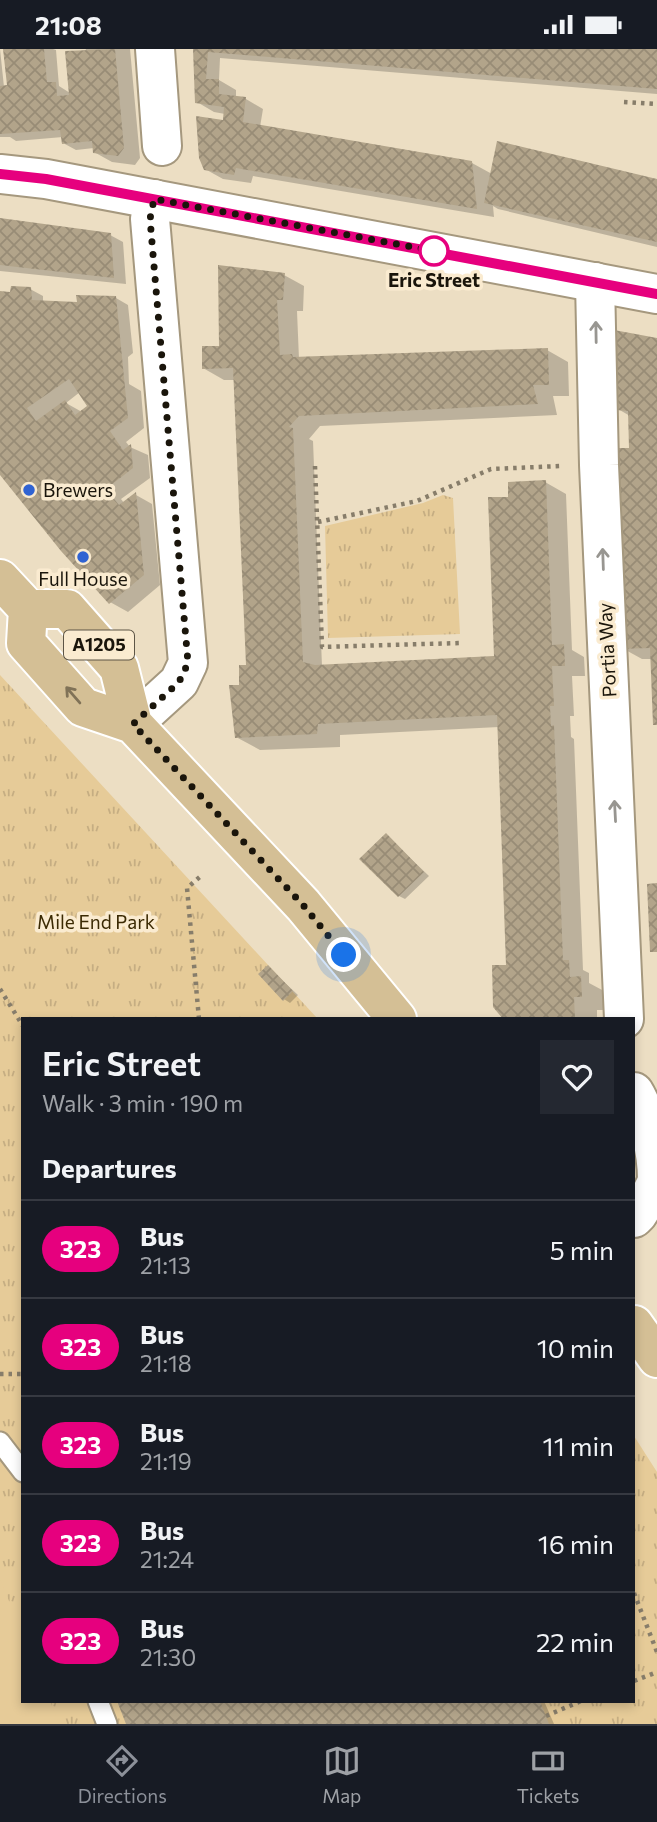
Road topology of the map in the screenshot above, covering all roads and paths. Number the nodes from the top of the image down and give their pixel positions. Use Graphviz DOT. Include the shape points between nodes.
graph roads {
  1 [pos="155,49"];
  2 [pos="624,102"];
  3 [pos="657,104"];
  4 [pos="162,146"];
  5 [pos="0,174"];
  6 [pos="154,199"];
  7 [pos="595,282"];
  8 [pos="657,294"];
  9 [pos="599,465"];
  10 [pos="315,466"];
  11 [pos="318,522"];
  12 [pos="0,579"];
  13 [pos="28,609"];
  14 [pos="460,643"];
  15 [pos="133,724"];
  16 [pos="201,876"];
  17 [pos="0,989"];
  18 [pos="199,1017"];
  19 [pos="395,1017"];
  20 [pos="624,1017"];
  21 [pos="21,1023"];
  22 [pos="635,1093"];
  23 [pos="635,1216"];
  24 [pos="635,1326"];
  25 [pos="657,1358"];
  26 [pos="0,1374"];
  27 [pos="21,1374"];
  28 [pos="0,1442"];
  29 [pos="21,1469"];
  30 [pos="635,1596"];
  31 [pos="657,1652"];
  32 [pos="657,1672"];
  33 [pos="635,1681"];
  34 [pos="99,1703"];
  35 [pos="576,1703"];
  36 [pos="546,1716"];
  37 [pos="107,1724"];
  1 -- 4 [label="street"];
  2 -- 3 [label="path"];
  5 -- 6 [label="street"];
  6 -- 7 [label="street"];
  6 -- 15 [label="street" via="150,219 188,663 179,682"];
  7 -- 8 [label="street"];
  9 -- 7 [label="street, Portia Way, one-way"];
  9 -- 11 [label="path" via="491,469 416,501"];
  20 -- 9 [label="street, Portia Way, one-way"];
  10 -- 11 [label="path"];
  11 -- 14 [label="path" via="323,647"];
  12 -- 13 [label="main road"];
  15 -- 13 [label="main road, A1205, one-way" via="83,707 26,643"];
  13 -- 15 [label="main road, A1205" via="67,609 119,668"];
  15 -- 19 [label="main road, A1205" via="303,905"];
  16 -- 18 [label="path" via="187,888"];
  17 -- 21 [label="path"];
  22 -- 23 [label="street" via="651,1124 657,1149 657,1180"];
  24 -- 25 [label="main road"];
  26 -- 27 [label="path"];
  28 -- 29 [label="lane"];
  30 -- 31 [label="path"];
  32 -- 33 [label="path"];
  34 -- 37 [label="lane"];
  35 -- 36 [label="path"];
}
